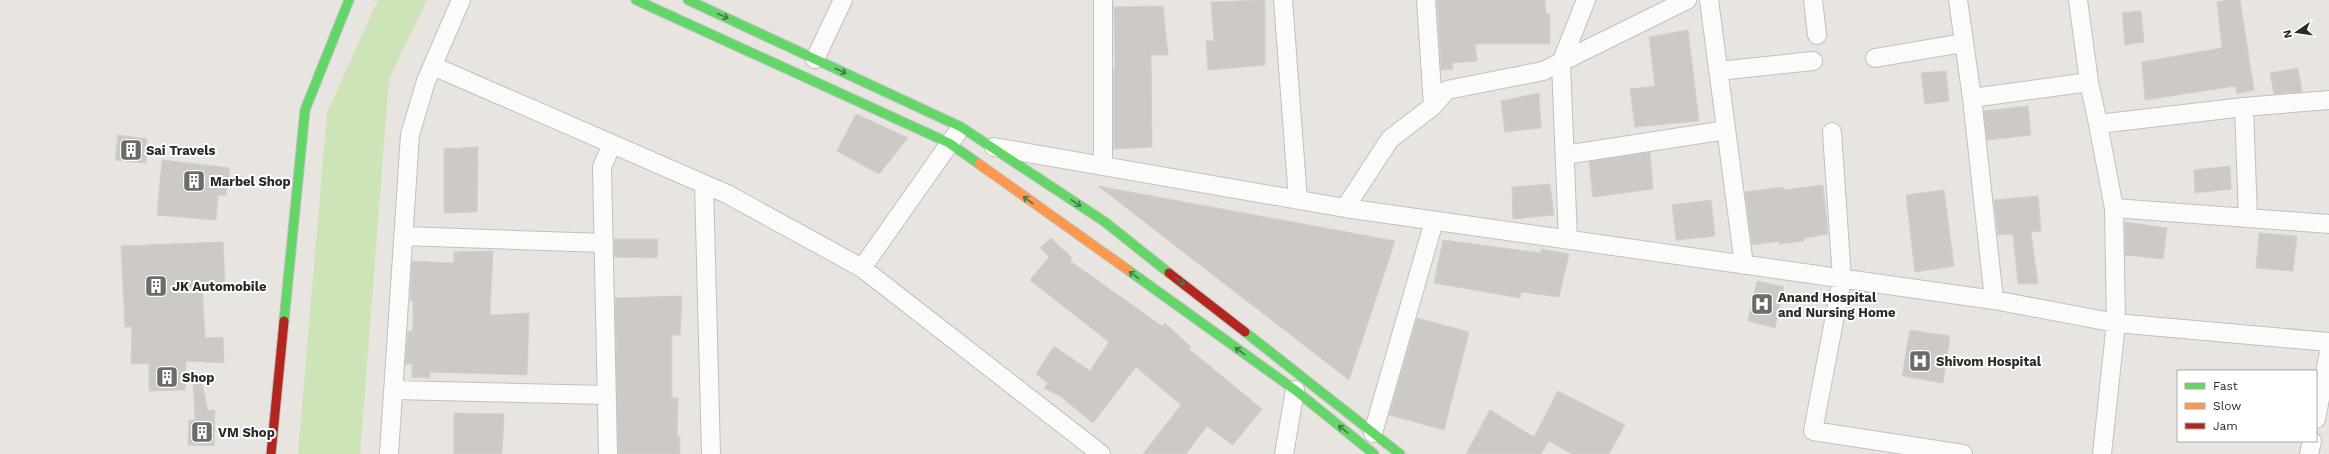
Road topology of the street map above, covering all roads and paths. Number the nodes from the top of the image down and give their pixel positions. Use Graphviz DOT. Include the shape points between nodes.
graph roads {
  1 [pos="349,0"];
  2 [pos="461,0"];
  3 [pos="636,0"];
  4 [pos="688,0"];
  5 [pos="843,0"];
  6 [pos="1103,0"];
  7 [pos="1283,0"];
  8 [pos="1426,0"];
  9 [pos="1586,0"];
  10 [pos="1687,0"];
  11 [pos="1709,0"];
  12 [pos="1813,0"];
  13 [pos="1958,0"];
  14 [pos="2078,0"];
  15 [pos="1817,35"];
  16 [pos="1963,43"];
  17 [pos="1875,58"];
  18 [pos="815,59"];
  19 [pos="1813,61"];
  20 [pos="1561,62"];
  21 [pos="433,66"];
  22 [pos="1718,71"];
  23 [pos="2089,82"];
  24 [pos="1972,98"];
  25 [pos="2329,100"];
  26 [pos="1433,106"];
  27 [pos="2244,107"];
  28 [pos="2098,124"];
  29 [pos="962,127"];
  30 [pos="1726,130"];
  31 [pos="1832,132"];
  32 [pos="950,143"];
  33 [pos="612,144"];
  34 [pos="991,147"];
  35 [pos="1565,155"];
  36 [pos="1103,166"];
  37 [pos="704,184"];
  38 [pos="1298,200"];
  39 [pos="1345,208"];
  40 [pos="2114,208"];
  41 [pos="2248,218"];
  42 [pos="1434,221"];
  43 [pos="2329,224"];
  44 [pos="404,236"];
  45 [pos="1568,240"];
  46 [pos="604,243"];
  47 [pos="1744,265"];
  48 [pos="862,268"];
  49 [pos="1842,279"];
  50 [pos="1994,300"];
  51 [pos="2116,323"];
  52 [pos="2329,342"];
  53 [pos="2329,352"];
  54 [pos="393,390"];
  55 [pos="1295,390"];
  56 [pos="607,395"];
  57 [pos="2317,415"];
  58 [pos="1373,433"];
  59 [pos="2312,442"];
  60 [pos="1956,453"];
  61 [pos="271,454"];
  62 [pos="389,454"];
  63 [pos="608,454"];
  64 [pos="711,454"];
  65 [pos="1101,454"];
  66 [pos="1284,454"];
  67 [pos="1374,454"];
  68 [pos="1400,454"];
  69 [pos="2102,454"];
  70 [pos="2309,454"];
  1 -- 61 [label="main road" via="305,110"];
  2 -- 21 [label="street"];
  3 -- 32 [label="main road"];
  4 -- 18 [label="main road, one-way"];
  5 -- 18 [label="street"];
  6 -- 36 [label="street"];
  7 -- 38 [label="street"];
  8 -- 26 [label="street"];
  9 -- 20 [label="street"];
  10 -- 20 [label="street"];
  11 -- 22 [label="street"];
  12 -- 15 [label="street"];
  13 -- 16 [label="street"];
  14 -- 23 [label="street"];
  16 -- 17 [label="street"];
  16 -- 24 [label="street"];
  18 -- 29 [label="main road, one-way"];
  19 -- 22 [label="street"];
  20 -- 26 [label="street" via="1543,71 1447,90"];
  20 -- 35 [label="street"];
  21 -- 33 [label="street"];
  21 -- 44 [label="street" via="410,135"];
  22 -- 30 [label="street"];
  23 -- 24 [label="street"];
  23 -- 28 [label="street"];
  24 -- 50 [label="street"];
  25 -- 27 [label="street"];
  26 -- 39 [label="street" via="1390,138"];
  27 -- 28 [label="street"];
  27 -- 41 [label="street"];
  28 -- 40 [label="street"];
  29 -- 32 [label="street"];
  29 -- 34 [label="main road"];
  30 -- 35 [label="street"];
  30 -- 47 [label="street"];
  31 -- 49 [label="street"];
  32 -- 48 [label="street"];
  55 -- 32 [label="main road, one-way"];
  33 -- 37 [label="street"];
  33 -- 46 [label="street" via="602,167"];
  34 -- 36 [label="street"];
  34 -- 58 [label="main road, one-way" via="1105,222"];
  35 -- 45 [label="street"];
  36 -- 38 [label="street"];
  37 -- 48 [label="street"];
  37 -- 64 [label="street"];
  38 -- 39 [label="street"];
  39 -- 42 [label="street"];
  40 -- 41 [label="street"];
  40 -- 51 [label="street"];
  41 -- 43 [label="street"];
  42 -- 45 [label="street"];
  42 -- 58 [label="street"];
  44 -- 46 [label="street"];
  44 -- 54 [label="street"];
  45 -- 47 [label="street"];
  46 -- 56 [label="street"];
  47 -- 49 [label="street"];
  48 -- 65 [label="street"];
  49 -- 50 [label="street"];
  49 -- 60 [label="street" via="1813,431"];
  50 -- 51 [label="street"];
  51 -- 52 [label="street"];
  51 -- 69 [label="street"];
  53 -- 57 [label="street"];
  54 -- 56 [label="street"];
  54 -- 62 [label="street"];
  55 -- 66 [label="street"];
  67 -- 55 [label="main road, one-way"];
  56 -- 63 [label="street"];
  58 -- 68 [label="main road"];
  59 -- 70 [label="street"];
}
